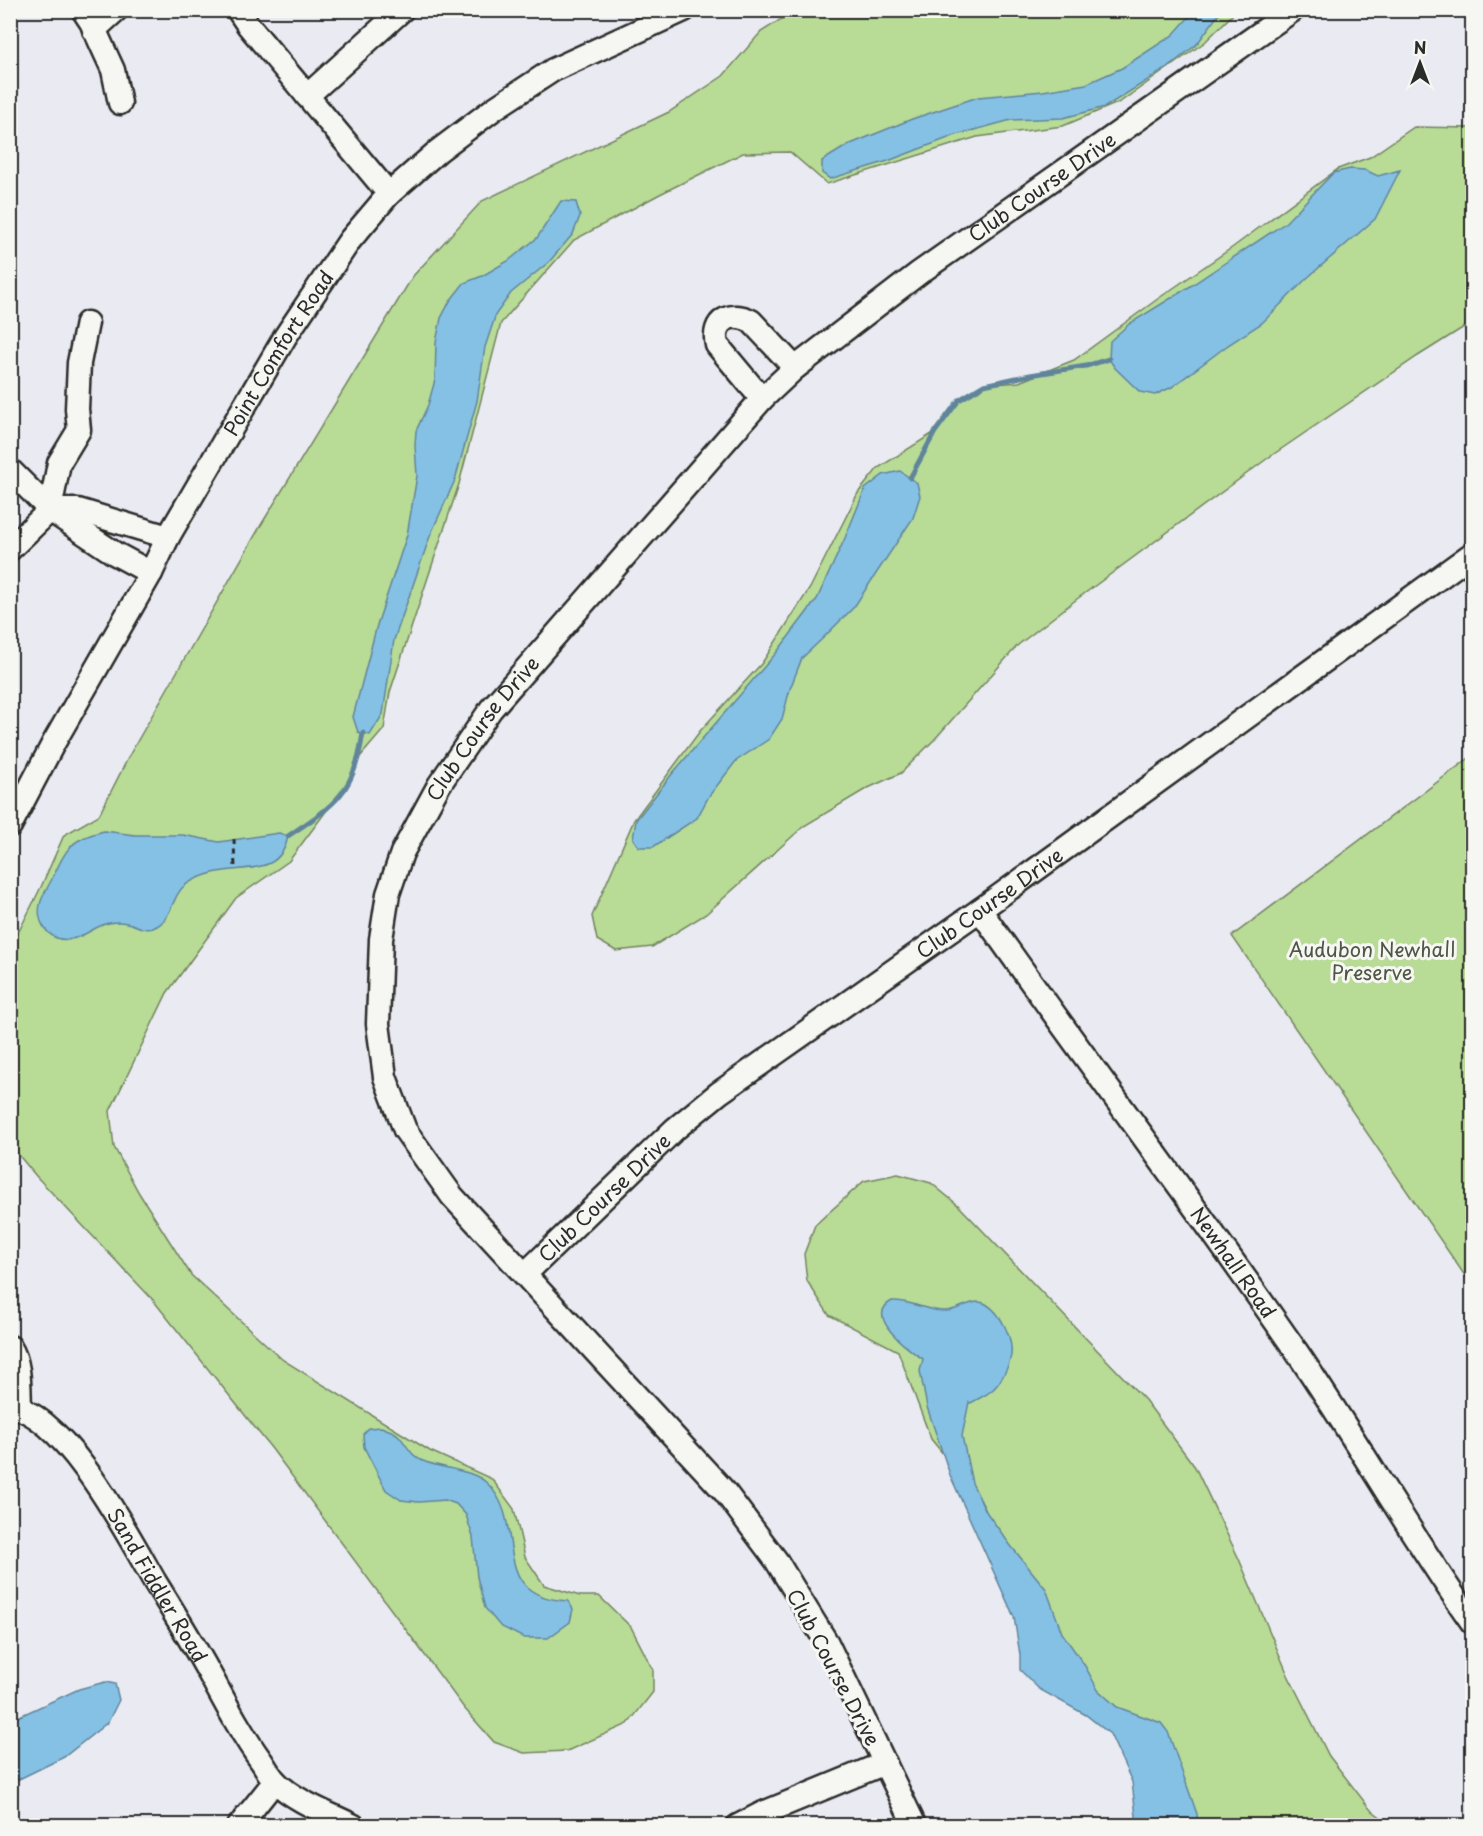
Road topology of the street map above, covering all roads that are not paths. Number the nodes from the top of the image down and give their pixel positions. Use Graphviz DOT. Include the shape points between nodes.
graph roads {
  1 [pos="83,10"];
  2 [pos="116,10"];
  3 [pos="238,10"];
  4 [pos="402,10"];
  5 [pos="684,10"];
  6 [pos="1293,10"];
  7 [pos="94,30"];
  8 [pos="307,96"];
  9 [pos="120,103"];
  10 [pos="389,194"];
  11 [pos="87,323"];
  12 [pos="795,368"];
  13 [pos="762,399"];
  14 [pos="10,470"];
  15 [pos="50,510"];
  16 [pos="168,537"];
  17 [pos="10,549"];
  18 [pos="1473,554"];
  19 [pos="151,573"];
  20 [pos="10,826"];
  21 [pos="980,910"];
  22 [pos="525,1274"];
  23 [pos="10,1347"];
  24 [pos="15,1407"];
  25 [pos="1473,1622"];
  26 [pos="885,1763"];
  27 [pos="275,1781"];
  28 [pos="239,1826"];
  29 [pos="354,1826"];
  30 [pos="738,1826"];
  31 [pos="915,1826"];
  1 -- 7 [label="street"];
  2 -- 7 [label="street"];
  3 -- 8 [label="street"];
  4 -- 8 [label="street"];
  5 -- 10 [label="street, Point Comfort Road" via="552,70 438,151"];
  6 -- 12 [label="street, Club Course Drive" via="919,273"];
  7 -- 9 [label="street" via="113,70"];
  8 -- 10 [label="street"];
  10 -- 16 [label="street, Point Comfort Road" via="350,240 285,337"];
  11 -- 15 [label="street" via="79,363 79,430 58,463"];
  12 -- 13 [label="street, Club Course Drive"];
  12 -- 13 [label="street" via="751,321 733,316 722,322 716,330 717,345"];
  13 -- 22 [label="street, Club Course Drive" via="491,709 439,785 402,853 388,894 381,939 378,1024 385,1077 405,1130 445,1187"];
  14 -- 15 [label="street"];
  15 -- 16 [label="street" via="78,510"];
  15 -- 17 [label="street"];
  15 -- 19 [label="street"];
  16 -- 19 [label="street, Point Comfort Road"];
  18 -- 21 [label="street, Club Course Drive"];
  19 -- 20 [label="street, Point Comfort Road"];
  21 -- 22 [label="street, Club Course Drive" via="719,1093 675,1129"];
  21 -- 25 [label="street, Newhall Road" via="1294,1347"];
  22 -- 26 [label="street, Club Course Drive" via="725,1492 757,1534 826,1643"];
  23 -- 24 [label="street, Sand Fiddler Road" via="17,1364"];
  24 -- 27 [label="street, Sand Fiddler Road" via="44,1423 81,1463 117,1517 236,1724"];
  26 -- 30 [label="street"];
  26 -- 31 [label="street, Club Course Drive"];
  27 -- 28 [label="street"];
  27 -- 29 [label="street, Sand Fiddler Road"];
}
